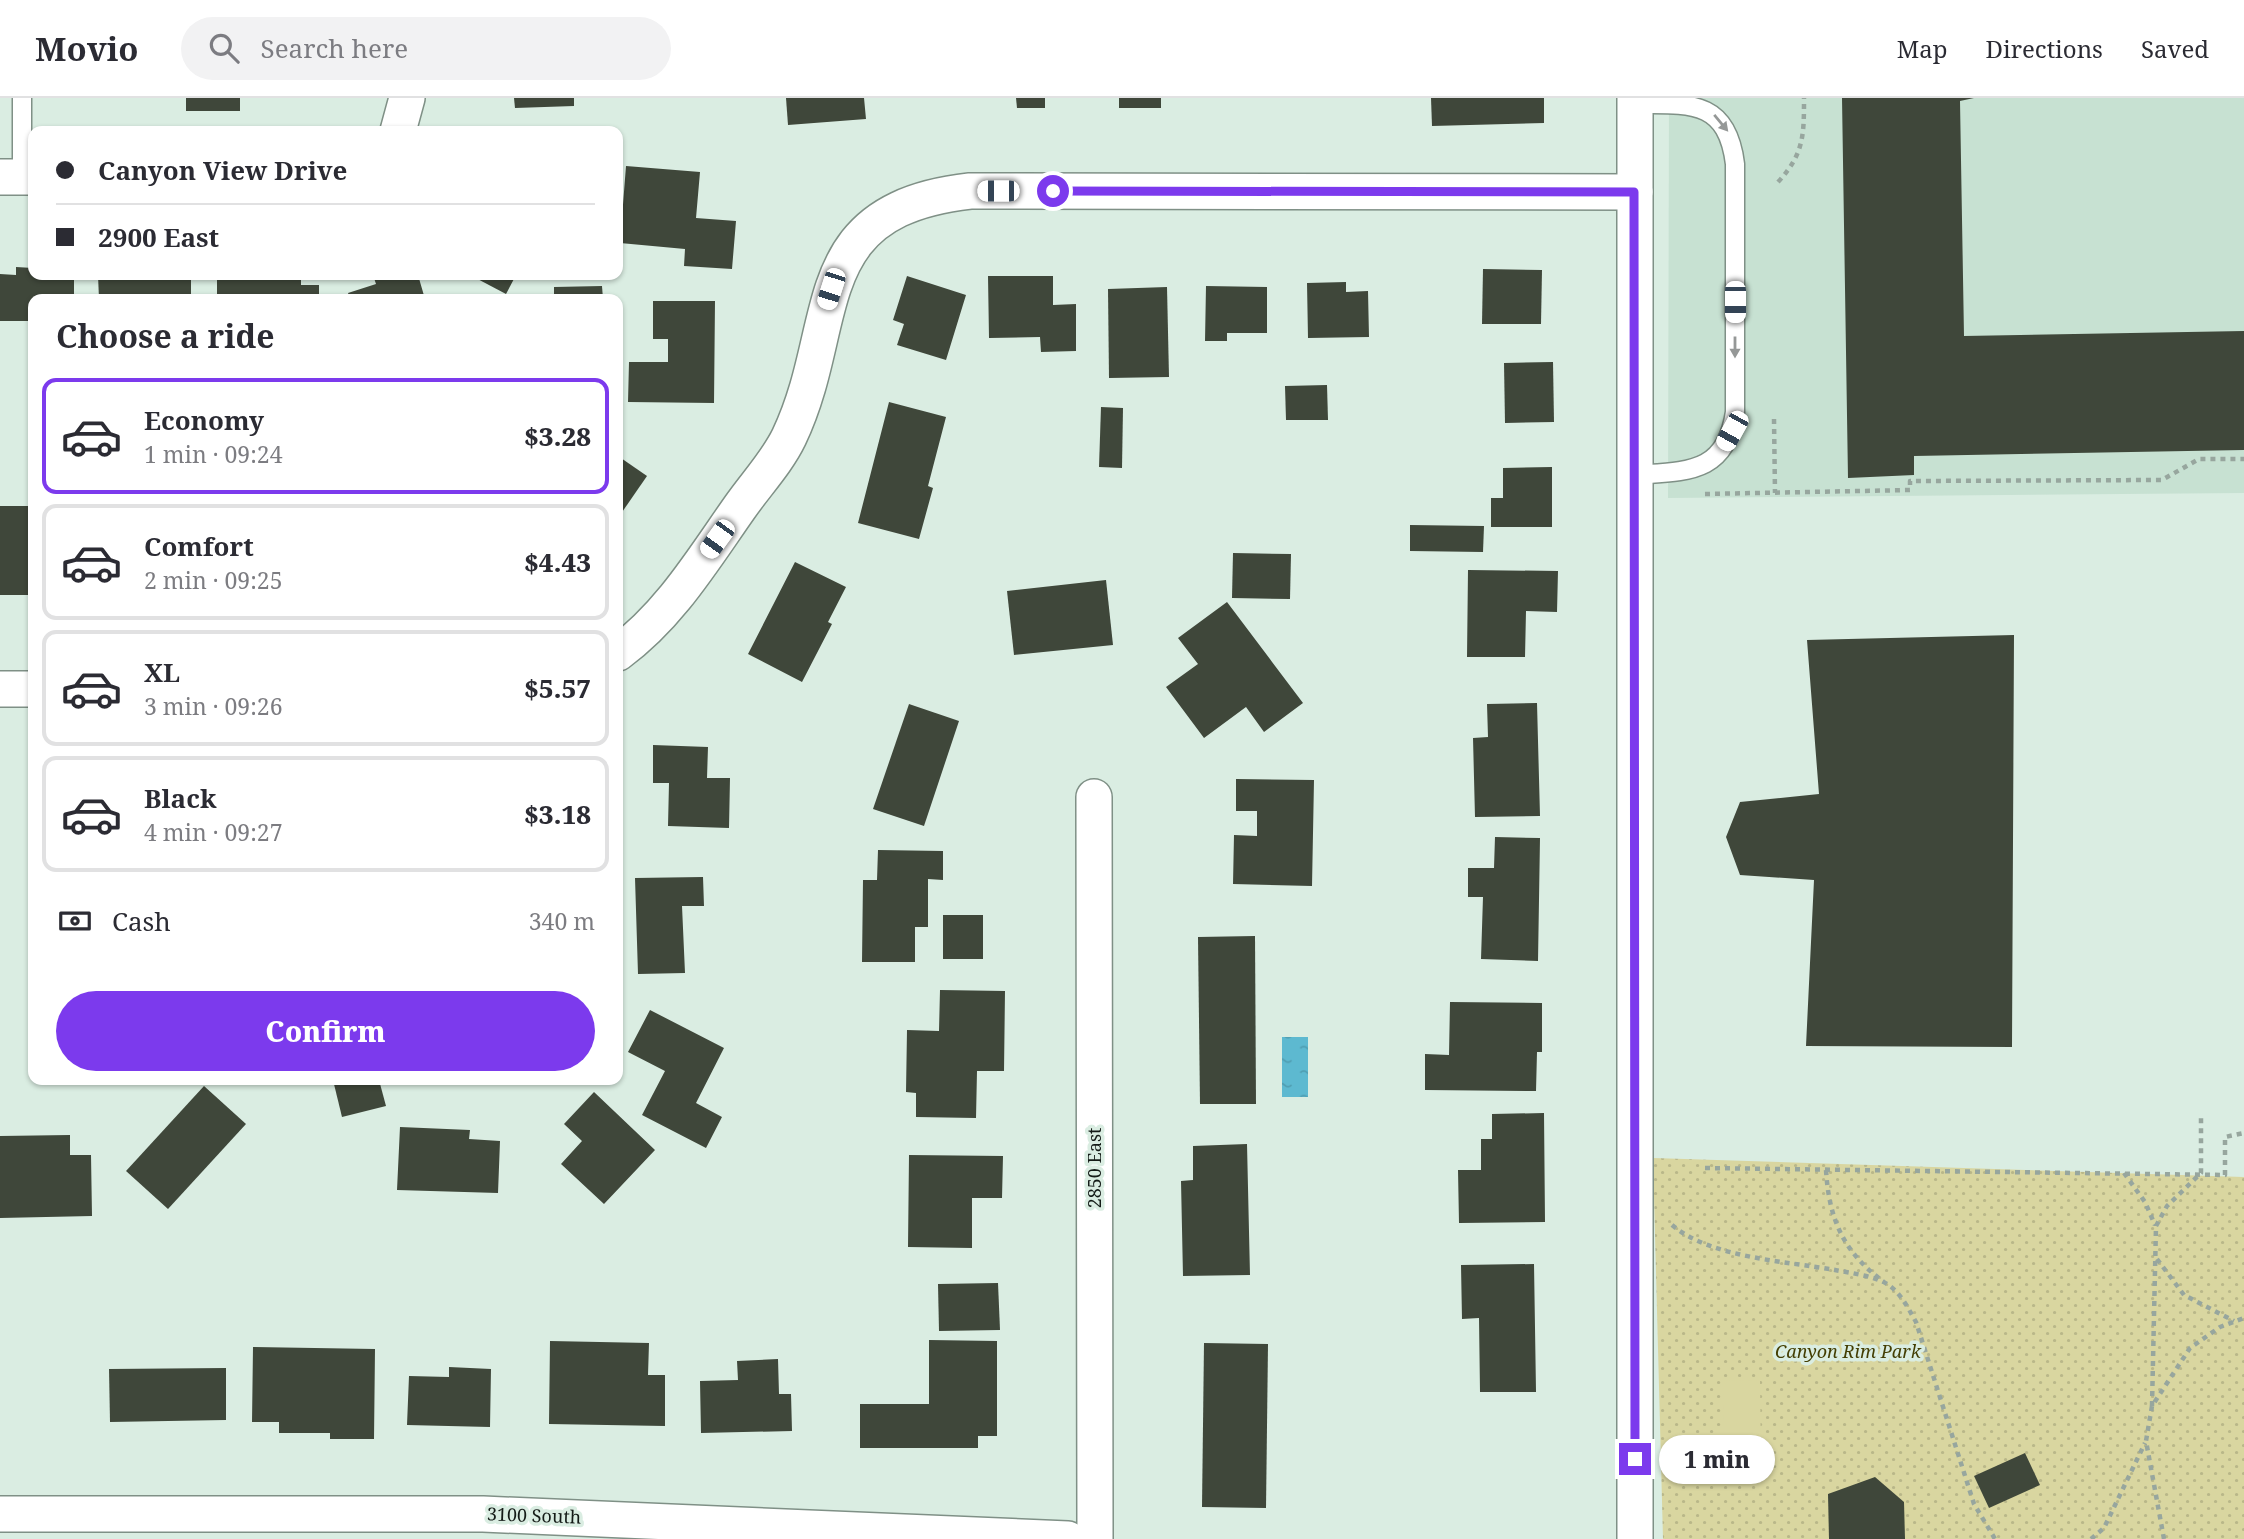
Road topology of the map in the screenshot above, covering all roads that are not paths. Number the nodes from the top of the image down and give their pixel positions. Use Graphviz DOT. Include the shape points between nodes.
graph roads {
  1 [pos="22,98"];
  2 [pos="407,98"];
  3 [pos="1634,101"];
  4 [pos="399,126"];
  5 [pos="18,177"];
  6 [pos="1634,192"];
  7 [pos="1635,475"];
  8 [pos="623,648"];
  9 [pos="0,689"];
  10 [pos="28,689"];
  11 [pos="1094,797"];
  12 [pos="5,1522"];
  13 [pos="556,1527"];
  14 [pos="1068,1539"];
  15 [pos="1095,1539"];
  16 [pos="1635,1539"];
  1 -- 5 [label="lane"];
  2 -- 4 [label="street"];
  3 -- 6 [label="street"];
  3 -- 7 [label="lane, one-way" via="1708,110 1728,130 1735,164 1732,431 1720,454 1708,464 1692,470"];
  6 -- 7 [label="street"];
  6 -- 8 [label="street" via="970,191 916,202 869,230 851,250 836,274 806,391 787,440 672,602"];
  7 -- 16 [label="street"];
  9 -- 10 [label="street"];
  11 -- 15 [label="street, 2850 East"];
  12 -- 13 [label="street, 3100 South"];
  13 -- 14 [label="street, 3100 South"];
}
